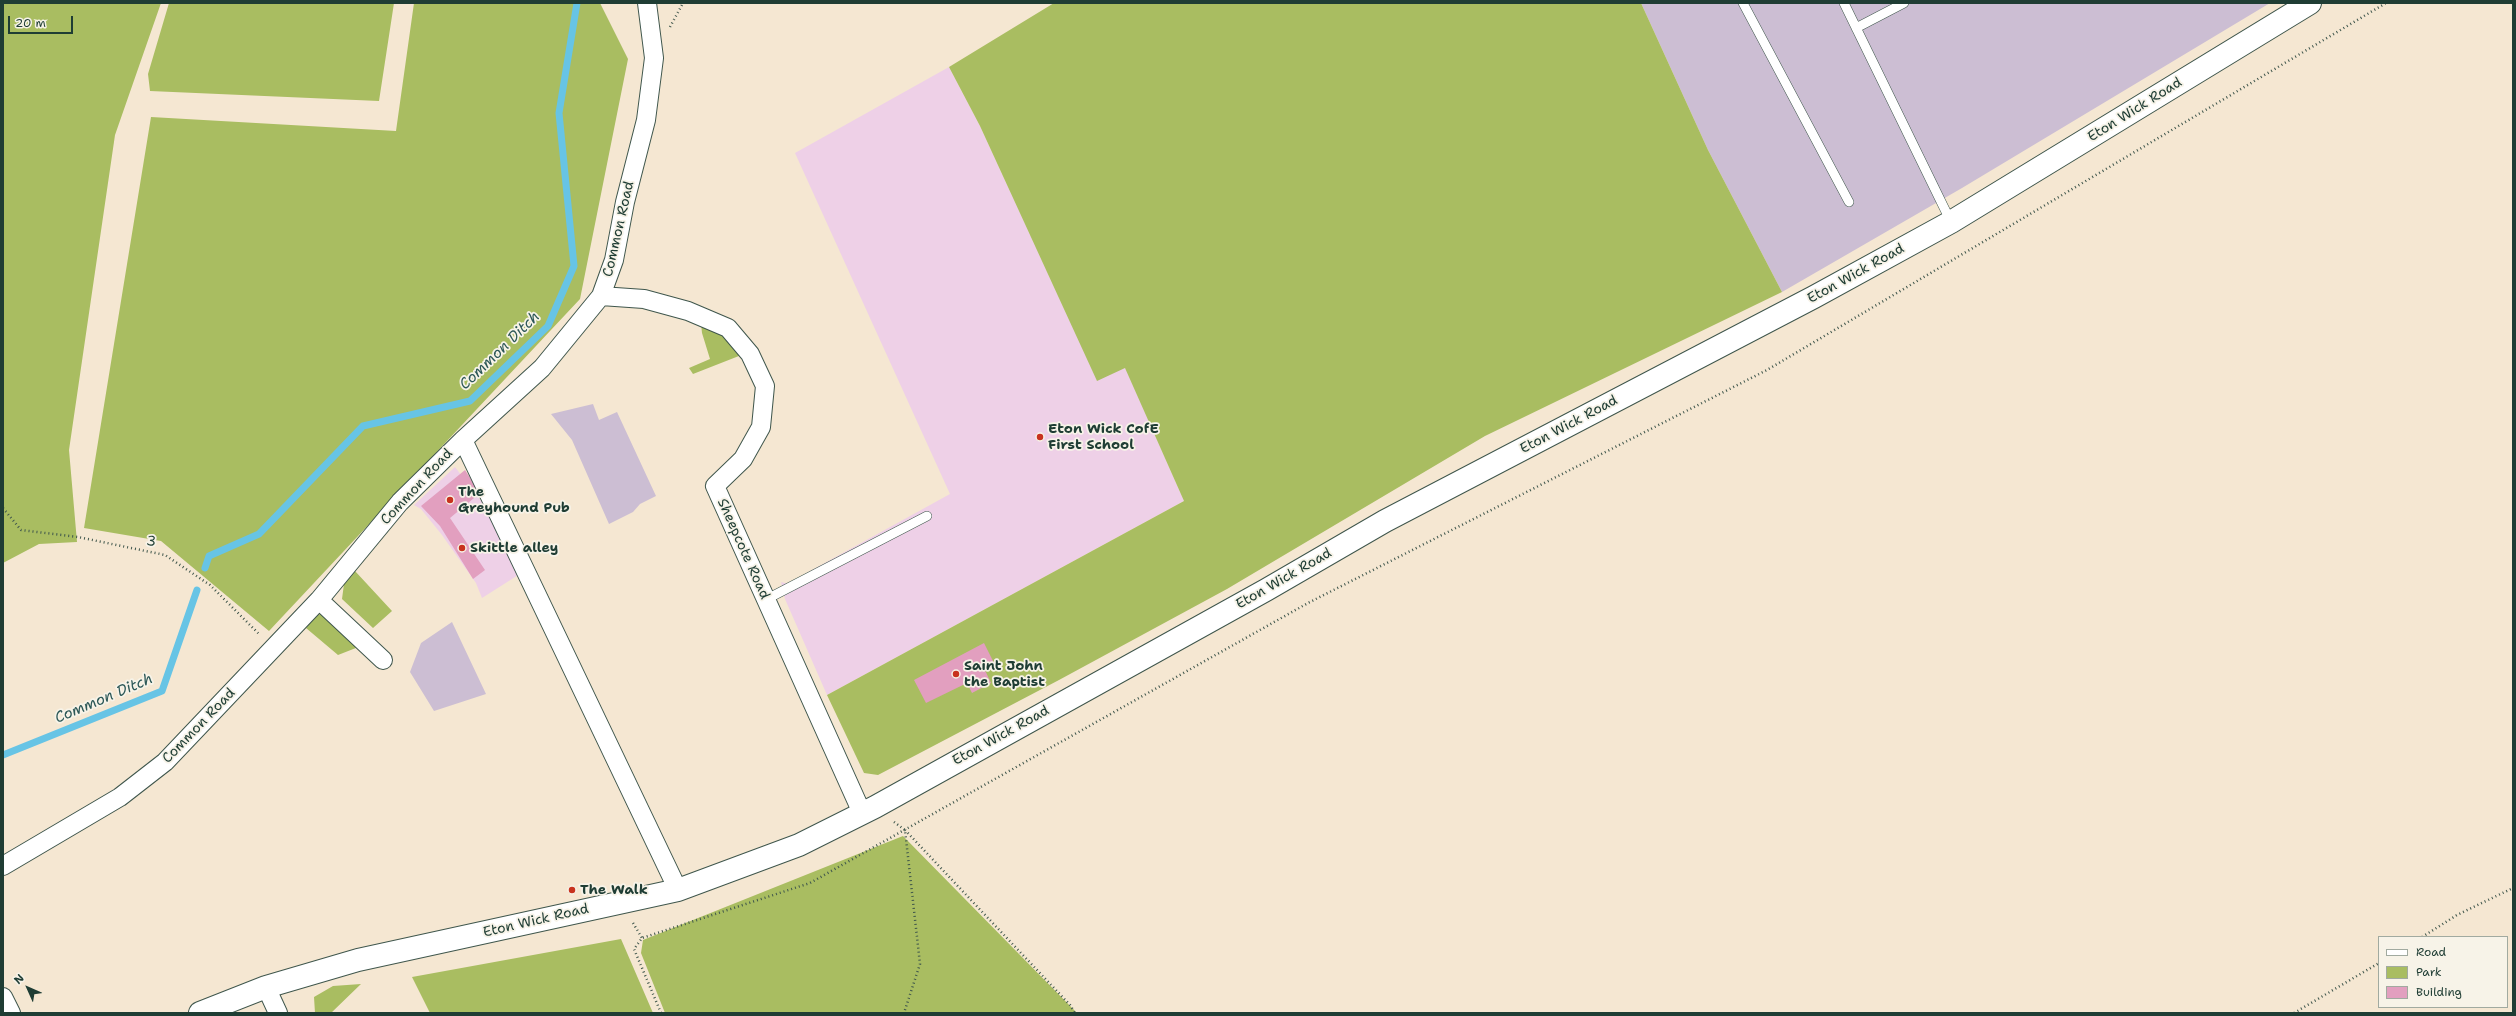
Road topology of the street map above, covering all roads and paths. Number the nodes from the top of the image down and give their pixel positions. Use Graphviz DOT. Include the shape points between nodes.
graph roads {
  1 [pos="647,3"];
  2 [pos="1743,3"];
  3 [pos="1844,3"];
  4 [pos="1904,3"];
  5 [pos="2310,3"];
  6 [pos="2386,3"];
  7 [pos="1856,28"];
  8 [pos="1849,202"];
  9 [pos="1951,222"];
  10 [pos="602,296"];
  11 [pos="463,440"];
  12 [pos="3,508"];
  13 [pos="927,516"];
  14 [pos="319,600"];
  15 [pos="765,600"];
  16 [pos="272,648"];
  17 [pos="383,660"];
  18 [pos="868,810"];
  19 [pos="905,830"];
  20 [pos="3,866"];
  21 [pos="2513,888"];
  22 [pos="678,890"];
  23 [pos="2424,936"];
  24 [pos="2378,964"];
  25 [pos="266,987"];
  26 [pos="3,997"];
  27 [pos="11,1013"];
  28 [pos="200,1013"];
  29 [pos="278,1013"];
  30 [pos="661,1013"];
  31 [pos="904,1013"];
  32 [pos="1075,1013"];
  33 [pos="2294,1013"];
  1 -- 10 [label="street, Common Road" via="654,58 646,120 625,202 614,260"];
  2 -- 8 [label="lane"];
  3 -- 7 [label="lane"];
  4 -- 7 [label="lane"];
  5 -- 9 [label="main road, Eton Wick Road"];
  6 -- 19 [label="path" via="1767,370 1308,603"];
  7 -- 9 [label="lane"];
  9 -- 18 [label="main road, Eton Wick Road" via="1814,297 1385,521 1266,590"];
  10 -- 11 [label="street, Common Road" via="542,368"];
  10 -- 15 [label="street, Sheepcote Road" via="644,299 688,311 728,328 750,354 765,386 761,427 743,459 715,486"];
  11 -- 14 [label="street, Common Road" via="400,502"];
  11 -- 22 [label="street"];
  12 -- 16 [label="path, 3" via="21,530 78,537 165,555 210,585"];
  13 -- 15 [label="lane"];
  14 -- 16 [label="street, Common Road"];
  14 -- 17 [label="street"];
  15 -- 18 [label="street, Sheepcote Road"];
  16 -- 20 [label="street, Common Road" via="165,762 120,798"];
  18 -- 19 [label="path"];
  18 -- 22 [label="main road, Eton Wick Road" via="799,845"];
  19 -- 30 [label="path" via="810,883 642,938 634,949"];
  19 -- 31 [label="path" via="920,964"];
  19 -- 32 [label="path"];
  21 -- 23 [label="path" via="2458,915"];
  22 -- 25 [label="main road, Eton Wick Road" via="358,960"];
  24 -- 33 [label="path"];
  25 -- 28 [label="main road, Eton Wick Road"];
  25 -- 29 [label="street"];
  26 -- 27 [label="street"];
}
